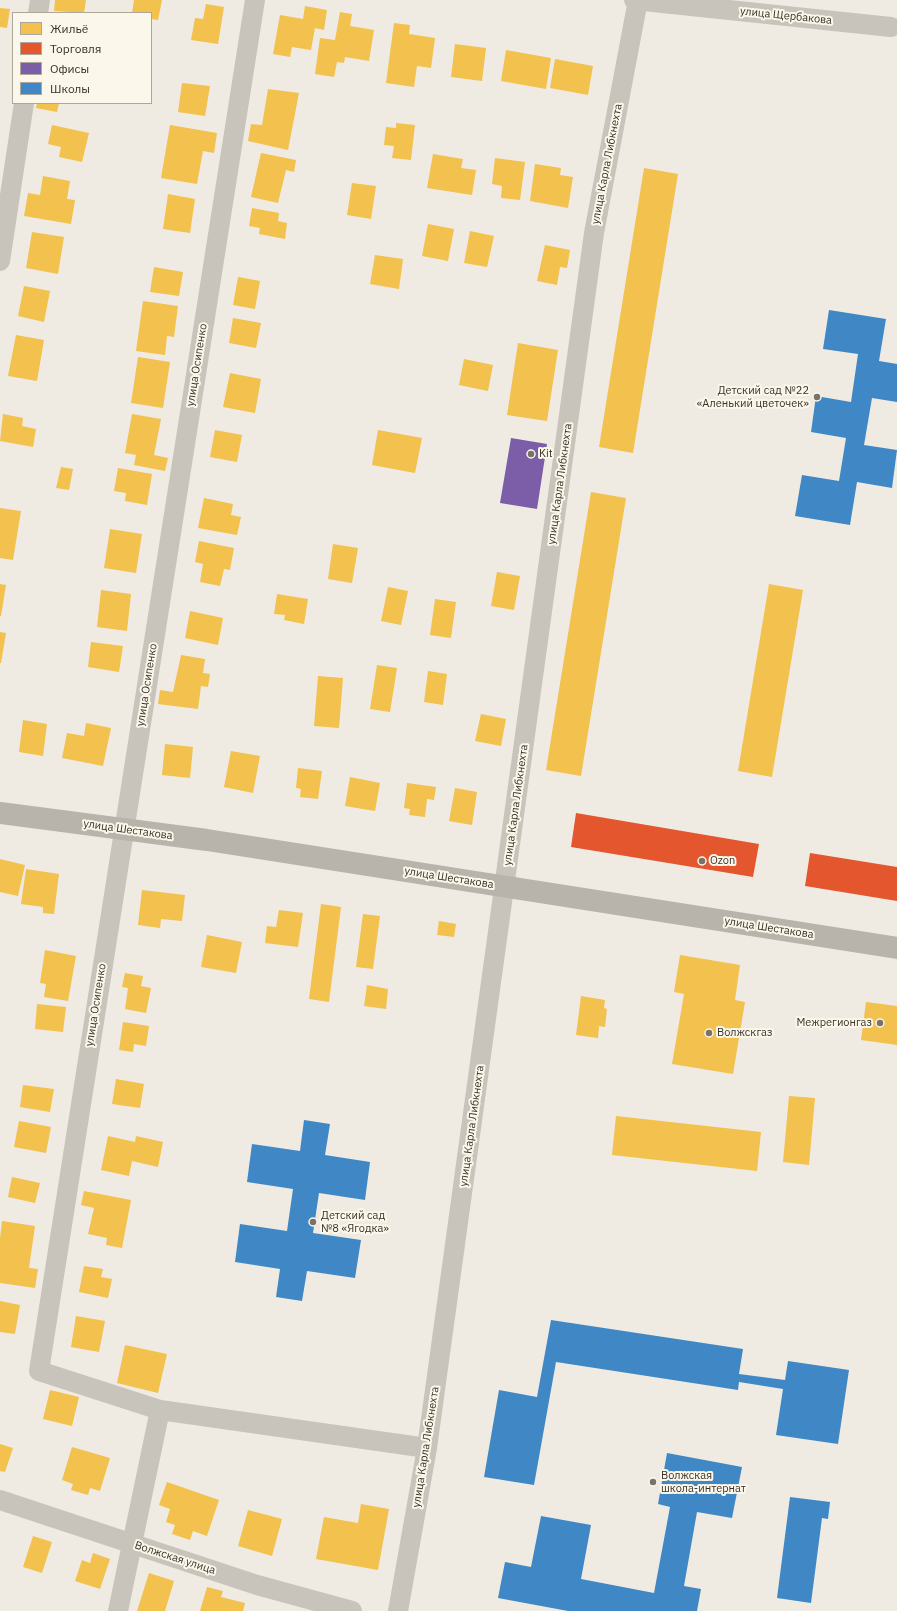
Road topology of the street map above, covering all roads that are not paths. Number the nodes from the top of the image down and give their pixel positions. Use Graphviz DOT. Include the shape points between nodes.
graph roads {
  1 [pos="40,0"];
  2 [pos="255,0"];
  3 [pos="634,0"];
  4 [pos="638,0"];
  5 [pos="38,12"];
  6 [pos="891,27"];
  7 [pos="24,104"];
  8 [pos="0,261"];
  9 [pos="0,813"];
  10 [pos="124,829"];
  11 [pos="506,887"];
  12 [pos="897,948"];
  13 [pos="160,1410"];
  14 [pos="427,1448"];
  15 [pos="0,1500"];
  16 [pos="131,1544"];
  17 [pos="118,1611"];
  18 [pos="352,1611"];
  19 [pos="398,1611"];
  1 -- 5 [label="street"];
  2 -- 10 [label="street, улица Осипенко"];
  3 -- 4 [label="street, улица Щербакова"];
  4 -- 6 [label="street, улица Щербакова"];
  4 -- 11 [label="street, улица Карла Либкнехта" via="594,233"];
  7 -- 8 [label="street"];
  9 -- 10 [label="main road, улица Шестакова"];
  10 -- 11 [label="main road, улица Шестакова"];
  10 -- 13 [label="street, улица Осипенко" via="39,1371"];
  11 -- 12 [label="main road, улица Шестакова"];
  11 -- 14 [label="street, улица Карла Либкнехта"];
  13 -- 14 [label="street"];
  13 -- 16 [label="street"];
  14 -- 19 [label="street, улица Карла Либкнехта"];
  15 -- 16 [label="street, Волжская улица"];
  16 -- 17 [label="street"];
  16 -- 18 [label="street, Волжская улица" via="257,1585"];
}
